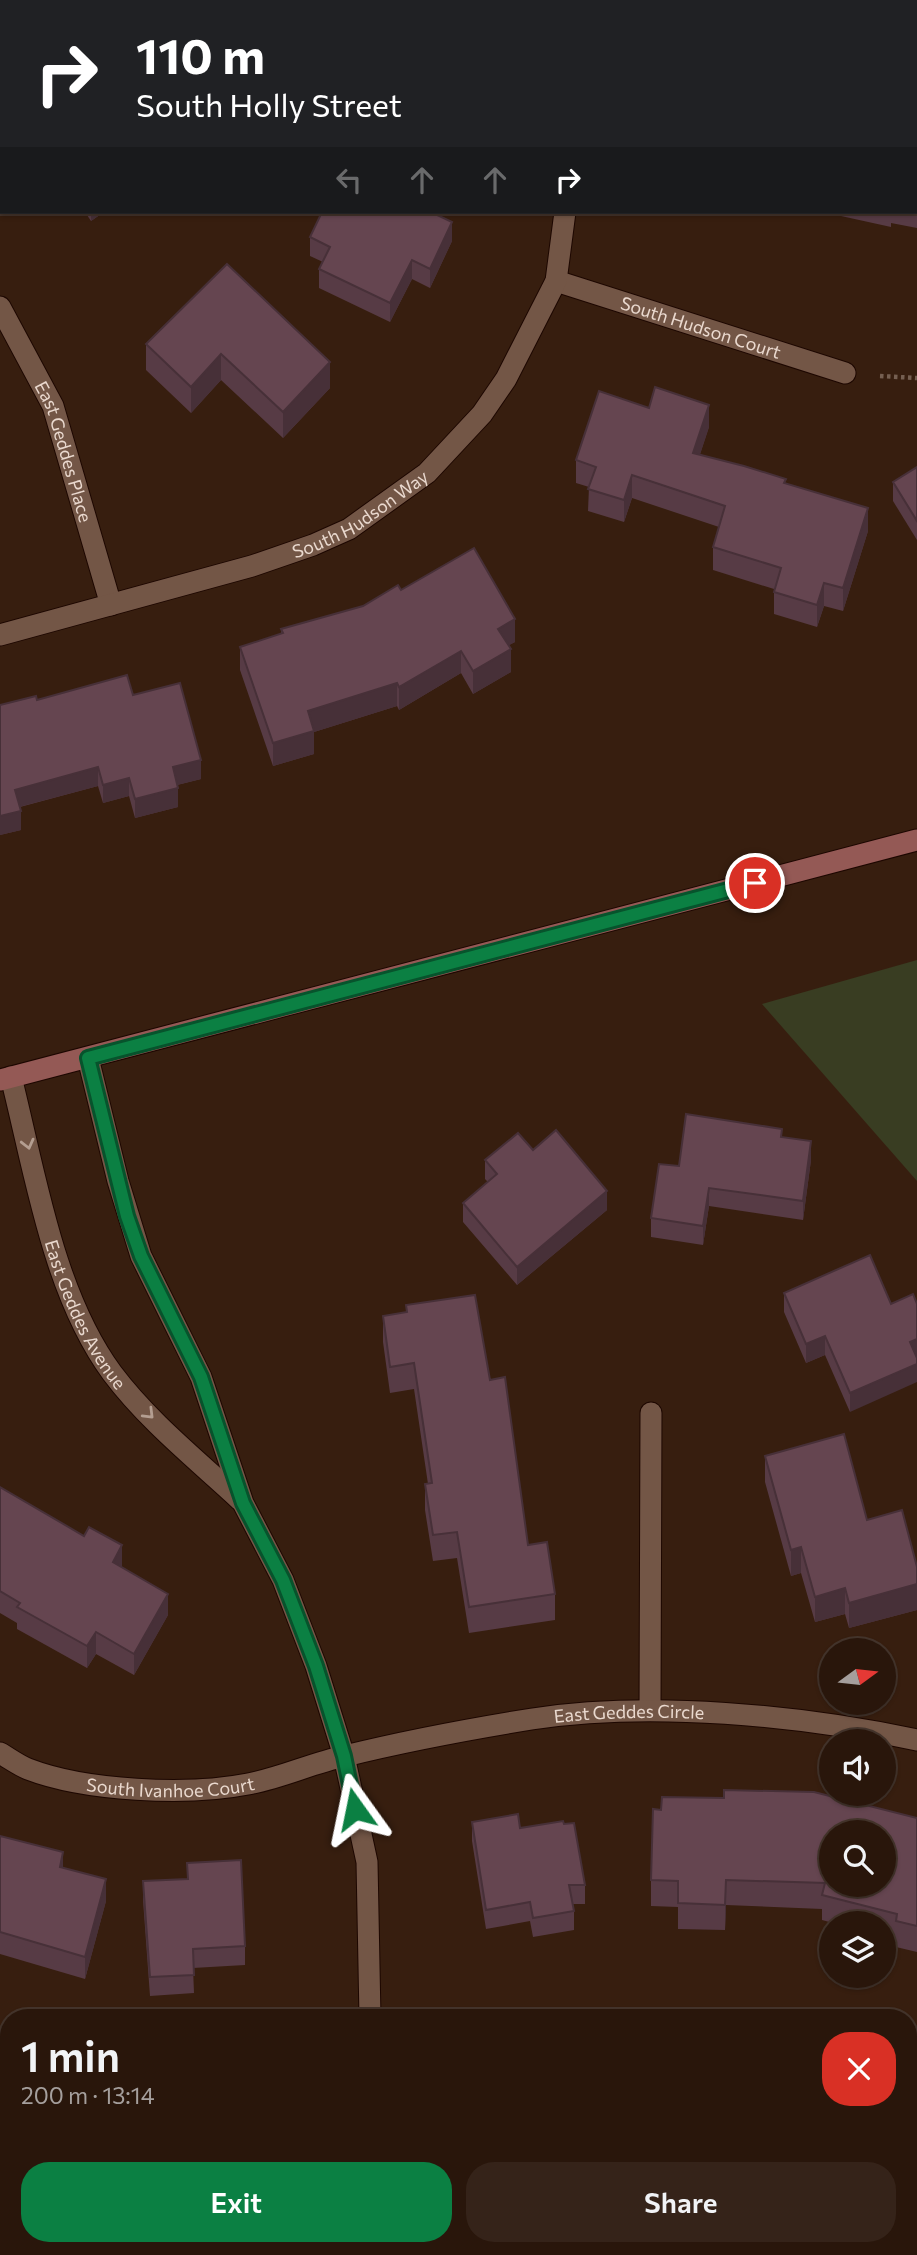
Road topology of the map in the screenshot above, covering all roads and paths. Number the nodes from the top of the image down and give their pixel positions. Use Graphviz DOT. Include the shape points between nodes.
graph roads {
  1 [pos="565,214"];
  2 [pos="556,281"];
  3 [pos="0,307"];
  4 [pos="845,373"];
  5 [pos="111,605"];
  6 [pos="0,635"];
  7 [pos="917,840"];
  8 [pos="88,1058"];
  9 [pos="6,1079"];
  10 [pos="651,1413"];
  11 [pos="243,1503"];
  12 [pos="650,1710"];
  13 [pos="917,1740"];
  14 [pos="0,1753"];
  15 [pos="344,1756"];
  16 [pos="370,2009"];
  1 -- 2 [label="street, South Hudson Way"];
  2 -- 4 [label="street, South Hudson Court"];
  2 -- 5 [label="street, South Hudson Way" via="506,379 482,414 427,473 349,529 313,545"];
  3 -- 5 [label="street, East Geddes Place" via="52,405"];
  5 -- 6 [label="street, South Hudson Way"];
  7 -- 8 [label="main road"];
  8 -- 9 [label="main road"];
  8 -- 11 [label="street, East Geddes Avenue" via="127,1216 141,1256 201,1377"];
  9 -- 11 [label="street, East Geddes Avenue, one-way" via="50,1232 88,1331 112,1372 144,1409"];
  10 -- 12 [label="street"];
  11 -- 15 [label="street, East Geddes Avenue" via="283,1580"];
  12 -- 13 [label="street, East Geddes Circle" via="802,1721"];
  12 -- 15 [label="street, East Geddes Circle" via="533,1719"];
  14 -- 15 [label="street, South Ivanhoe Court" via="27,1769 95,1785 176,1791 248,1784"];
  15 -- 16 [label="street, East Geddes Avenue" via="367,1862"];
}
